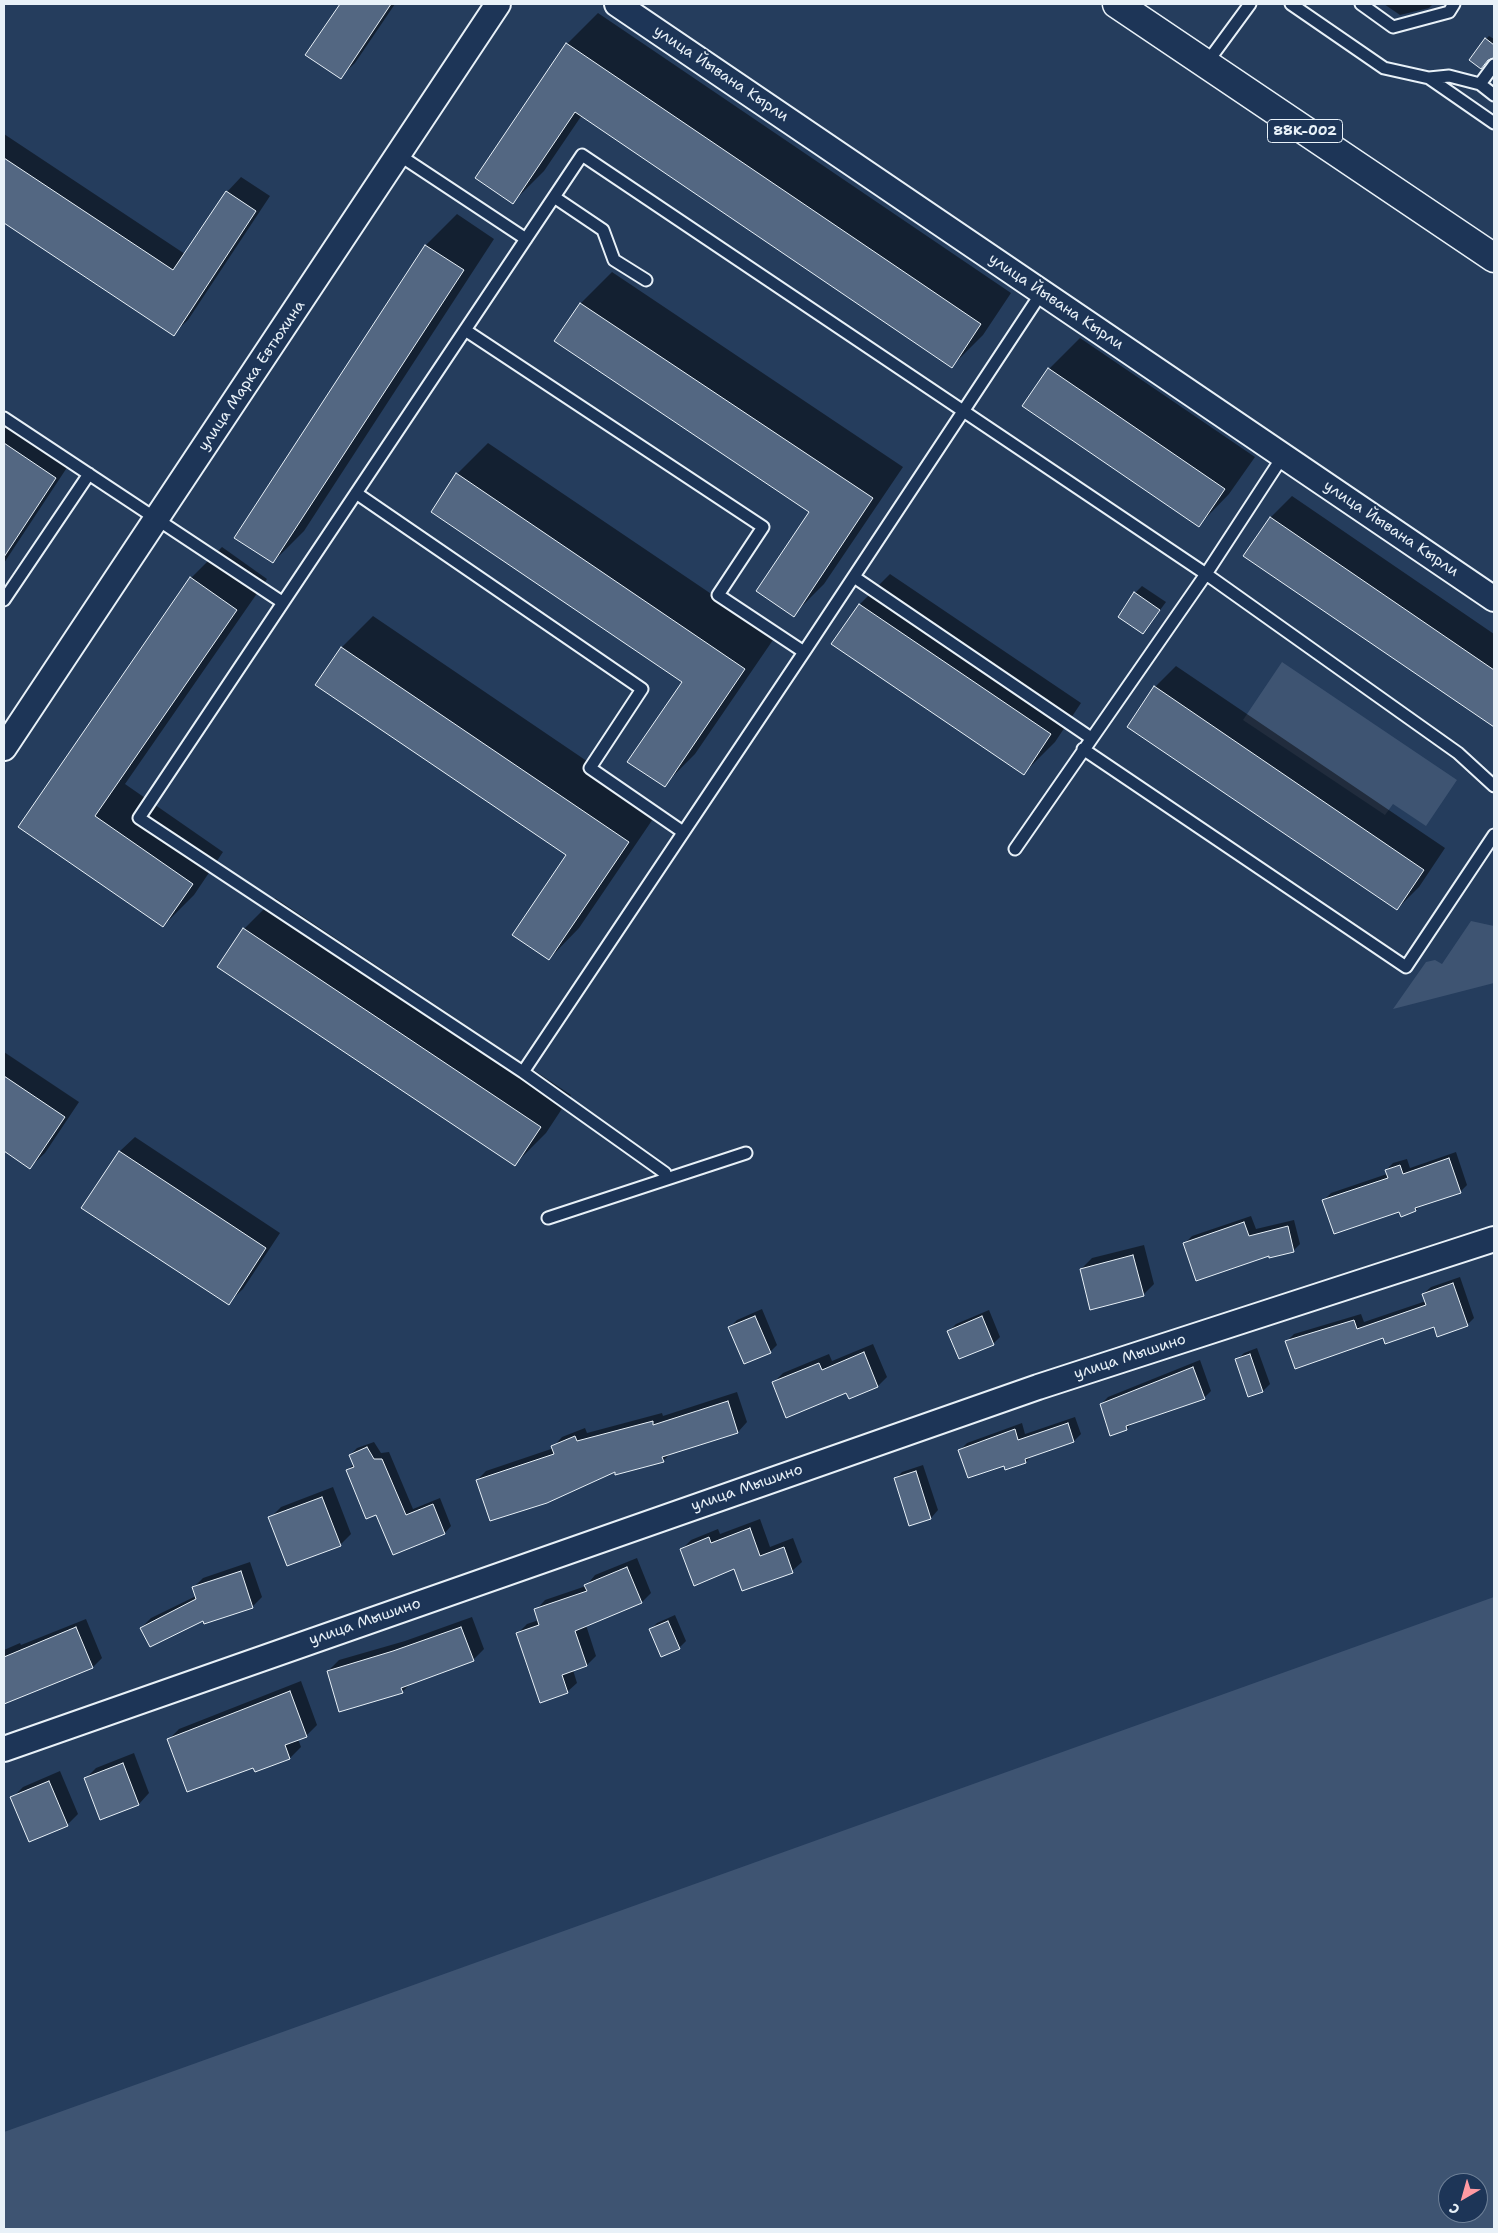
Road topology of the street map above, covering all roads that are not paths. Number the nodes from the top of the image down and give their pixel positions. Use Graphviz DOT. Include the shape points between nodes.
graph roads {
  1 [pos="498,4"];
  2 [pos="617,4"];
  3 [pos="1117,4"];
  4 [pos="1250,4"];
  5 [pos="1291,4"];
  6 [pos="1361,4"];
  7 [pos="1454,4"];
  8 [pos="1206,64"];
  9 [pos="1494,64"];
  10 [pos="1429,78"];
  11 [pos="1480,84"];
  12 [pos="1494,95"];
  13 [pos="1494,123"];
  14 [pos="398,155"];
  15 [pos="554,197"];
  16 [pos="526,239"];
  17 [pos="1494,258"];
  18 [pos="646,280"];
  19 [pos="1042,292"];
  20 [pos="465,330"];
  21 [pos="964,410"];
  22 [pos="4,418"];
  23 [pos="1283,456"];
  24 [pos="89,474"];
  25 [pos="356,493"];
  26 [pos="157,519"];
  27 [pos="1206,574"];
  28 [pos="854,577"];
  29 [pos="4,600"];
  30 [pos="1494,600"];
  31 [pos="282,602"];
  32 [pos="804,652"];
  33 [pos="1091,738"];
  34 [pos="4,748"];
  35 [pos="1083,749"];
  36 [pos="1494,786"];
  37 [pos="683,832"];
  38 [pos="1494,834"];
  39 [pos="1015,849"];
  40 [pos="523,1072"];
  41 [pos="746,1153"];
  42 [pos="665,1173"];
  43 [pos="548,1218"];
  44 [pos="1494,1238"];
  45 [pos="4,1749"];
  1 -- 14 [label="street, улица Марка Евтюхина"];
  2 -- 19 [label="street, улица Йывана Кырли"];
  3 -- 8 [label="main road, 88К-002"];
  4 -- 8 [label="lane"];
  5 -- 10 [label="lane" via="1384,68"];
  6 -- 7 [label="lane" via="1393,27 1449,12"];
  8 -- 17 [label="main road, 88К-002"];
  9 -- 11 [label="lane"];
  10 -- 11 [label="lane" via="1449,76"];
  10 -- 13 [label="lane"];
  11 -- 12 [label="lane"];
  14 -- 16 [label="lane"];
  14 -- 26 [label="street, улица Марка Евтюхина"];
  15 -- 16 [label="lane"];
  15 -- 18 [label="lane" via="603,230 614,260"];
  15 -- 21 [label="lane" via="582,155"];
  16 -- 20 [label="lane"];
  19 -- 21 [label="lane"];
  19 -- 23 [label="street, улица Йывана Кырли"];
  20 -- 25 [label="lane"];
  20 -- 32 [label="lane" via="763,527 718,595"];
  21 -- 27 [label="lane"];
  21 -- 28 [label="lane"];
  22 -- 24 [label="lane"];
  23 -- 27 [label="lane"];
  23 -- 30 [label="street, улица Йывана Кырли"];
  24 -- 26 [label="lane"];
  24 -- 29 [label="lane"];
  25 -- 31 [label="lane"];
  25 -- 37 [label="lane" via="642,689 590,768"];
  26 -- 31 [label="lane"];
  26 -- 34 [label="street, улица Марка Евтюхина"];
  27 -- 33 [label="lane"];
  27 -- 36 [label="lane" via="1458,753"];
  28 -- 32 [label="lane"];
  28 -- 33 [label="lane"];
  31 -- 40 [label="lane" via="139,818"];
  32 -- 37 [label="lane"];
  33 -- 35 [label="lane"];
  35 -- 38 [label="lane" via="1406,967"];
  35 -- 39 [label="lane"];
  37 -- 40 [label="lane"];
  40 -- 42 [label="lane"];
  41 -- 43 [label="lane"];
  44 -- 45 [label="street, улица Мышино" via="1010,1396"];
}
